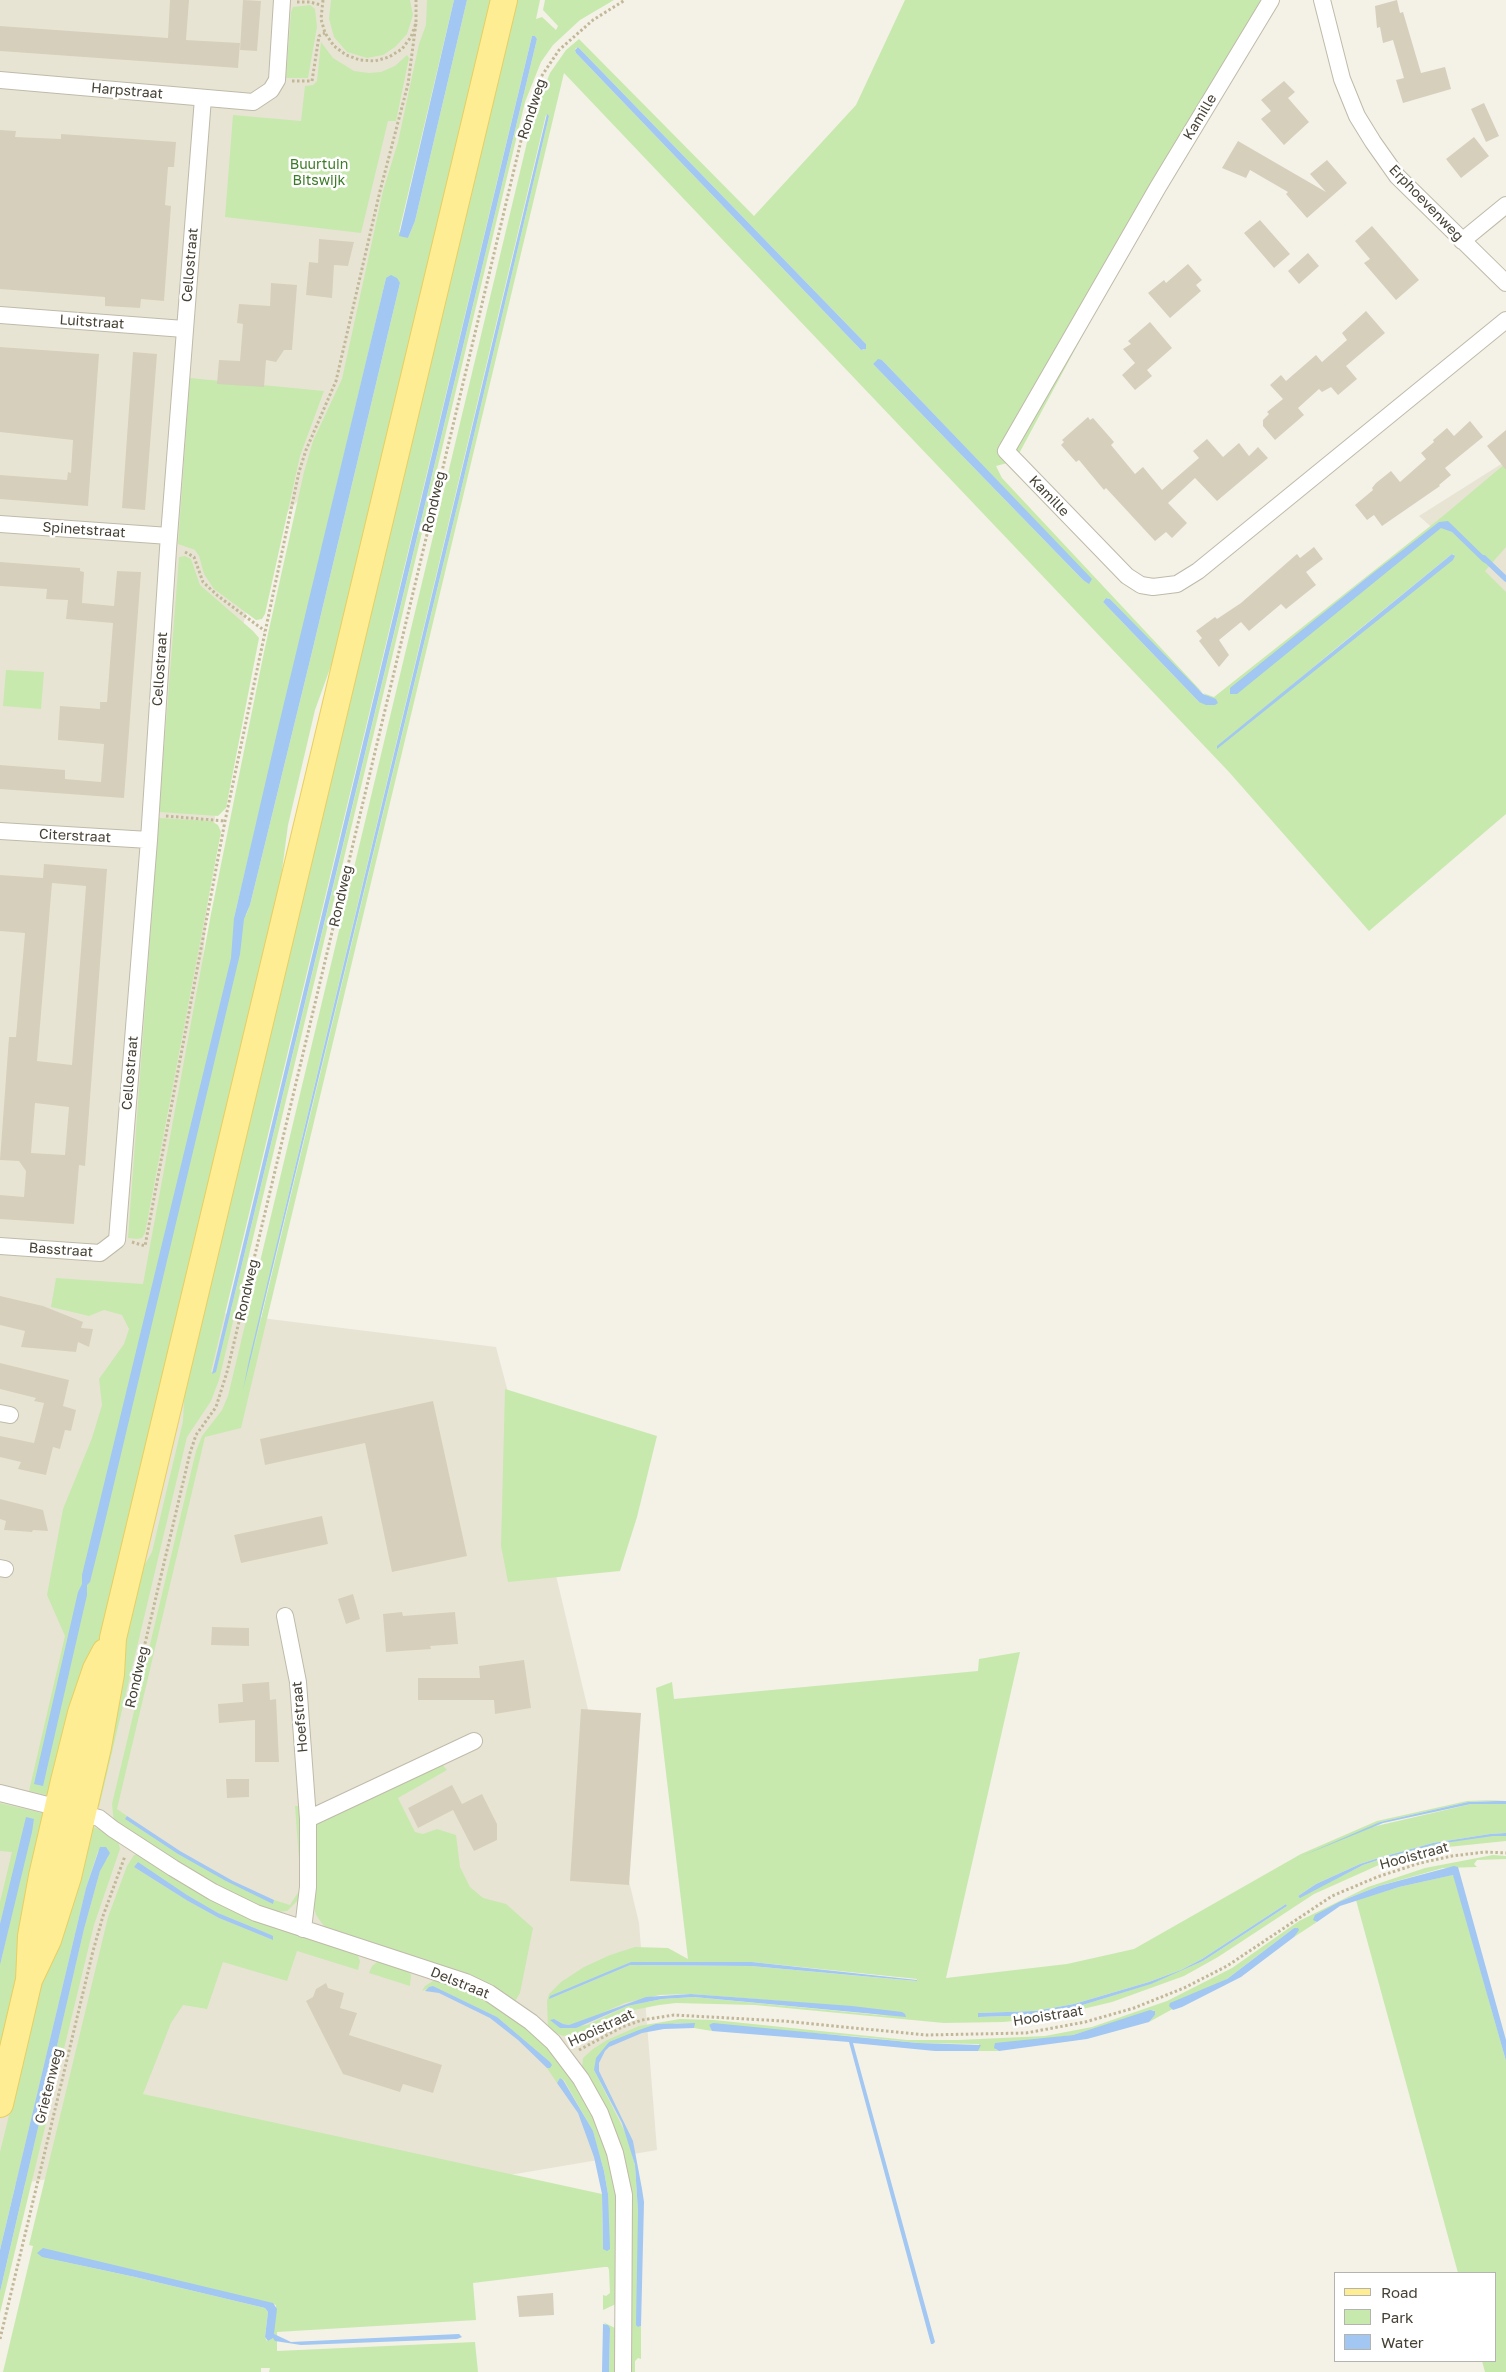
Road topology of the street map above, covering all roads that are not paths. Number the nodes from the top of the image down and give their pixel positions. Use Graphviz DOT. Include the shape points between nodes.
graph roads {
  1 [pos="504,0"];
  2 [pos="1271,0"];
  3 [pos="1322,0"];
  4 [pos="282,1"];
  5 [pos="0,80"];
  6 [pos="203,98"];
  7 [pos="1506,205"];
  8 [pos="1462,241"];
  9 [pos="1506,283"];
  10 [pos="0,315"];
  11 [pos="1506,320"];
  12 [pos="184,329"];
  13 [pos="0,524"];
  14 [pos="168,543"];
  15 [pos="0,831"];
  16 [pos="149,840"];
  17 [pos="116,1240"];
  18 [pos="0,1246"];
  19 [pos="285,1616"];
  20 [pos="474,1741"];
  21 [pos="0,1793"];
  22 [pos="70,1810"];
  23 [pos="308,1818"];
  24 [pos="303,1929"];
  25 [pos="0,2104"];
  26 [pos="622,2372"];
  1 -- 22 [label="main road" via="113,1638 96,1669 81,1713"];
  2 -- 11 [label="street, Kamille" via="1158,186 1006,451 1127,576 1153,587 1177,584 1198,571"];
  3 -- 8 [label="street, Erphoevenweg" via="1342,79 1357,116 1397,176"];
  4 -- 6 [label="street, Harpstraat" via="277,80 271,90 253,102"];
  5 -- 6 [label="street, Harpstraat"];
  6 -- 12 [label="street, Cellostraat"];
  7 -- 8 [label="street"];
  8 -- 9 [label="street, Erphoevenweg"];
  10 -- 12 [label="street, Luitstraat"];
  12 -- 14 [label="street, Cellostraat"];
  13 -- 14 [label="street, Spinetstraat"];
  14 -- 16 [label="street, Cellostraat"];
  15 -- 16 [label="street, Citerstraat"];
  16 -- 17 [label="street, Cellostraat"];
  17 -- 18 [label="street, Basstraat" via="100,1253"];
  19 -- 23 [label="street, Hoefstraat" via="298,1682"];
  20 -- 23 [label="street"];
  21 -- 22 [label="street, Delstraat"];
  22 -- 24 [label="street, Delstraat" via="99,1818 213,1892 256,1913"];
  22 -- 25 [label="main road" via="42,1876 31,1936 29,1980"];
  23 -- 24 [label="street, Hoefstraat" via="308,1887"];
  24 -- 26 [label="street, Delstraat" via="466,1982 489,1993 532,2022 581,2079 600,2113 615,2153 624,2195"];
}
